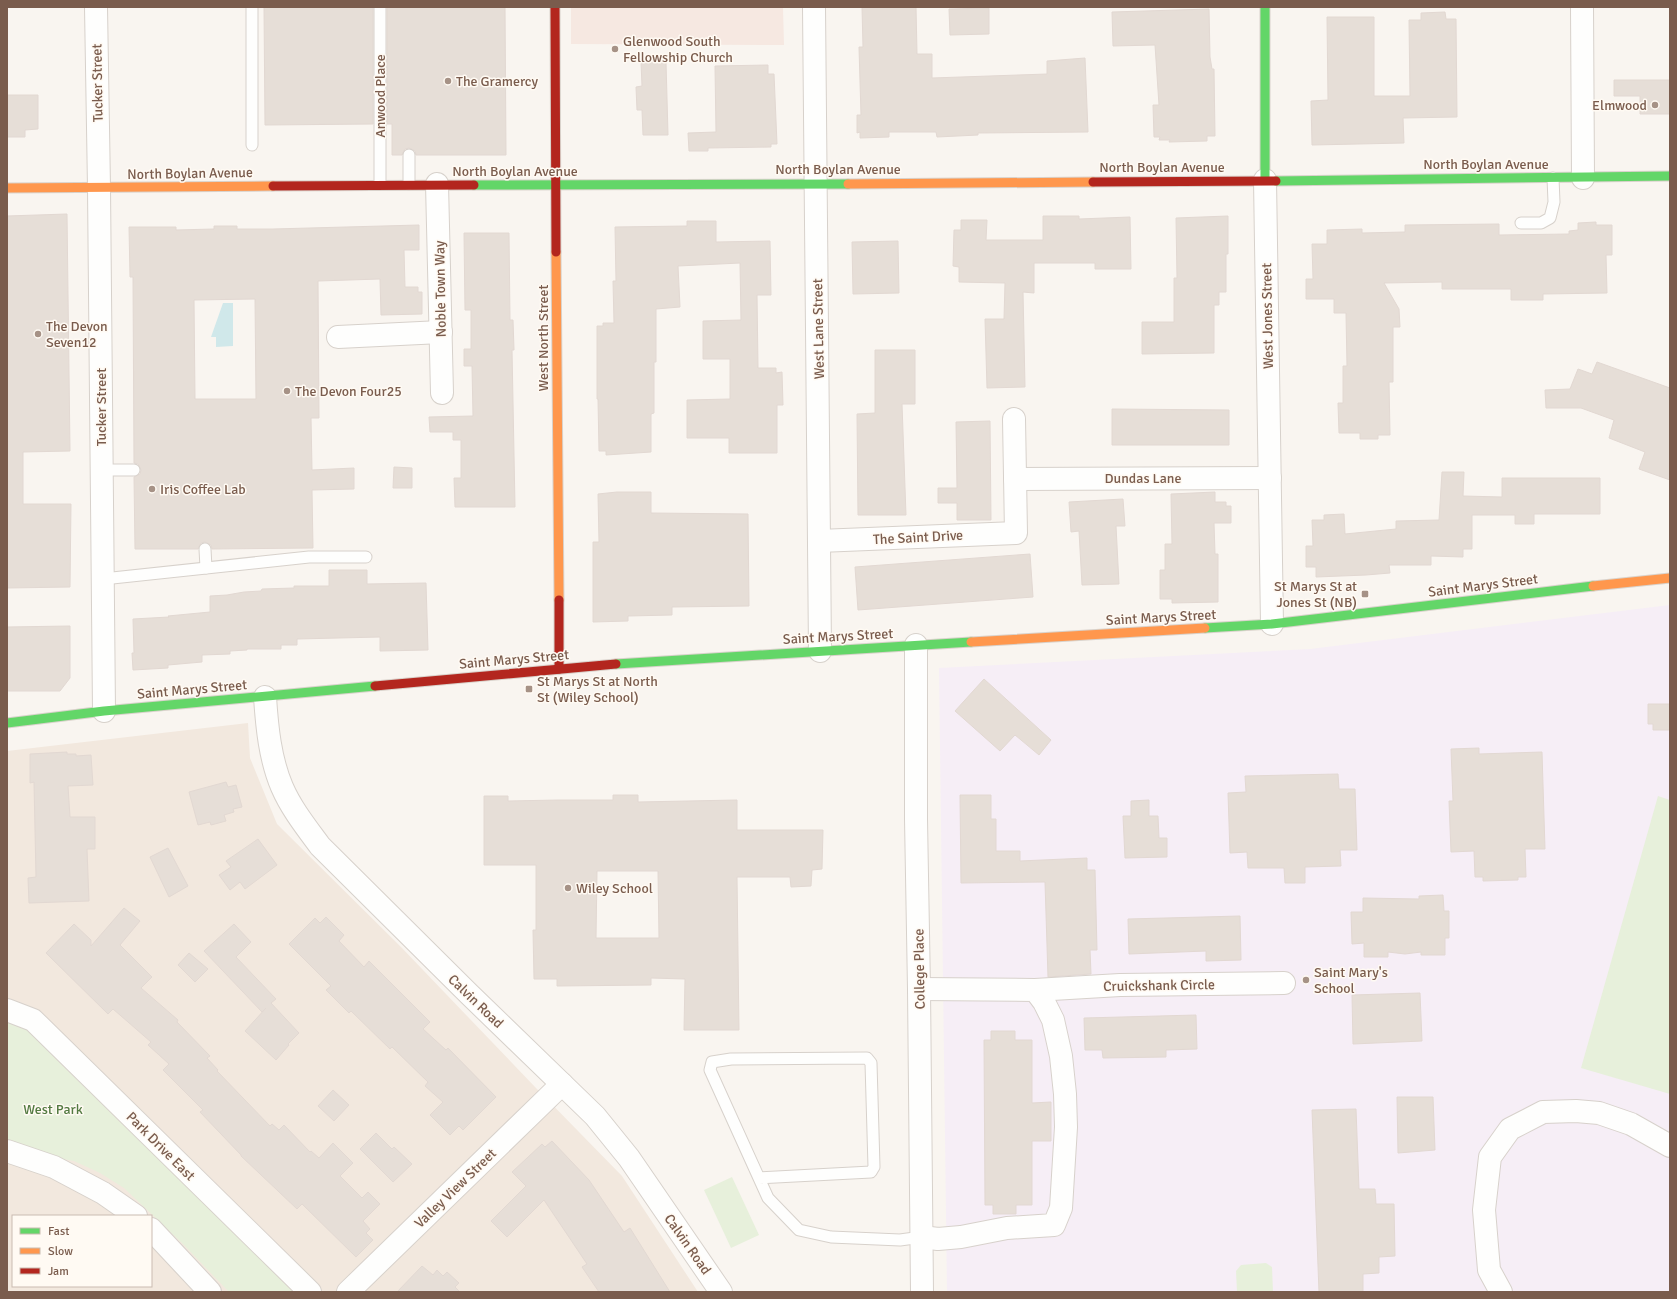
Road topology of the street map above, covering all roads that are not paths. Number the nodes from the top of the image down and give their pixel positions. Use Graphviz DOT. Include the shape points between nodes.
graph roads {
  1 [pos="96,7"];
  2 [pos="252,7"];
  3 [pos="380,7"];
  4 [pos="555,7"];
  5 [pos="814,7"];
  6 [pos="1265,7"];
  7 [pos="1582,7"];
  8 [pos="252,144"];
  9 [pos="409,155"];
  10 [pos="1670,176"];
  11 [pos="1553,178"];
  12 [pos="1583,178"];
  13 [pos="1265,180"];
  14 [pos="816,183"];
  15 [pos="380,184"];
  16 [pos="409,184"];
  17 [pos="437,184"];
  18 [pos="556,185"];
  19 [pos="7,188"];
  20 [pos="99,188"];
  21 [pos="1521,223"];
  22 [pos="441,332"];
  23 [pos="338,337"];
  24 [pos="442,393"];
  25 [pos="1014,419"];
  26 [pos="102,470"];
  27 [pos="134,470"];
  28 [pos="1270,478"];
  29 [pos="1015,479"];
  30 [pos="820,541"];
  31 [pos="205,549"];
  32 [pos="366,557"];
  33 [pos="206,568"];
  34 [pos="1670,578"];
  35 [pos="103,579"];
  36 [pos="1272,624"];
  37 [pos="916,645"];
  38 [pos="820,651"];
  39 [pos="559,669"];
  40 [pos="265,697"];
  41 [pos="104,711"];
  42 [pos="7,723"];
  43 [pos="1284,983"];
  44 [pos="919,989"];
  45 [pos="1035,990"];
  46 [pos="7,1010"];
  47 [pos="562,1084"];
  48 [pos="1670,1146"];
  49 [pos="7,1151"];
  50 [pos="759,1178"];
  51 [pos="135,1215"];
  52 [pos="152,1230"];
  53 [pos="922,1237"];
  54 [pos="210,1292"];
  55 [pos="310,1292"];
  56 [pos="348,1292"];
  57 [pos="721,1292"];
  58 [pos="922,1292"];
  59 [pos="1501,1292"];
  1 -- 20 [label="street, Tucker Street"];
  2 -- 8 [label="lane"];
  3 -- 15 [label="lane, Anwood Place"];
  4 -- 18 [label="street, West North Street"];
  5 -- 14 [label="street, West Lane Street"];
  6 -- 13 [label="street, West Jones Street"];
  7 -- 12 [label="street"];
  9 -- 16 [label="lane"];
  10 -- 12 [label="street, North Boylan Avenue"];
  11 -- 12 [label="street, North Boylan Avenue"];
  11 -- 13 [label="street, North Boylan Avenue"];
  11 -- 21 [label="lane" via="1554,202 1550,218 1541,223"];
  13 -- 14 [label="street, North Boylan Avenue"];
  13 -- 28 [label="street, West Jones Street"];
  14 -- 18 [label="street, North Boylan Avenue"];
  14 -- 30 [label="street, West Lane Street"];
  15 -- 16 [label="street, North Boylan Avenue"];
  15 -- 20 [label="street, North Boylan Avenue"];
  16 -- 17 [label="street, North Boylan Avenue"];
  17 -- 18 [label="street, North Boylan Avenue"];
  17 -- 22 [label="street, Noble Town Way"];
  18 -- 39 [label="street, West North Street"];
  19 -- 20 [label="street, North Boylan Avenue"];
  20 -- 26 [label="street, Tucker Street"];
  22 -- 23 [label="street"];
  22 -- 24 [label="street, Noble Town Way"];
  25 -- 29 [label="street"];
  26 -- 27 [label="lane"];
  26 -- 35 [label="street, Tucker Street"];
  28 -- 29 [label="street, Dundas Lane"];
  28 -- 36 [label="street, West Jones Street"];
  29 -- 30 [label="street, The Saint Drive" via="1016,533"];
  30 -- 38 [label="street, West Lane Street"];
  31 -- 33 [label="lane"];
  32 -- 33 [label="lane" via="309,557"];
  33 -- 35 [label="lane"];
  34 -- 36 [label="street, Saint Marys Street"];
  35 -- 41 [label="street, Tucker Street"];
  36 -- 37 [label="street, Saint Marys Street"];
  37 -- 38 [label="street, Saint Marys Street"];
  37 -- 44 [label="street, College Place"];
  38 -- 39 [label="street, Saint Marys Street"];
  39 -- 40 [label="street, Saint Marys Street"];
  40 -- 41 [label="street, Saint Marys Street"];
  40 -- 47 [label="street, Calvin Road" via="270,743 282,787 320,846"];
  41 -- 42 [label="street, Saint Marys Street"];
  43 -- 45 [label="street, Cruickshank Circle" via="1120,985"];
  44 -- 45 [label="street, Cruickshank Circle"];
  44 -- 53 [label="street, College Place"];
  45 -- 53 [label="street" via="1053,1020 1061,1056 1065,1094 1066,1127 1061,1208 1054,1225 1007,1228 961,1237"];
  46 -- 55 [label="street, Park Drive East" via="33,1020"];
  47 -- 56 [label="street, Valley View Street"];
  47 -- 57 [label="street, Calvin Road" via="595,1116 629,1158"];
  48 -- 59 [label="street" via="1631,1124 1599,1113 1543,1112 1510,1129 1490,1157 1484,1210 1489,1270"];
  49 -- 51 [label="street" via="54,1167 103,1193"];
  50 -- 50 [label="lane" via="710,1070 712,1062 731,1059 867,1058 871,1063 874,1167 871,1172"];
  50 -- 53 [label="lane" via="768,1198 799,1230 831,1237 900,1240"];
  52 -- 54 [label="street"];
  53 -- 58 [label="street, College Place"];
}
